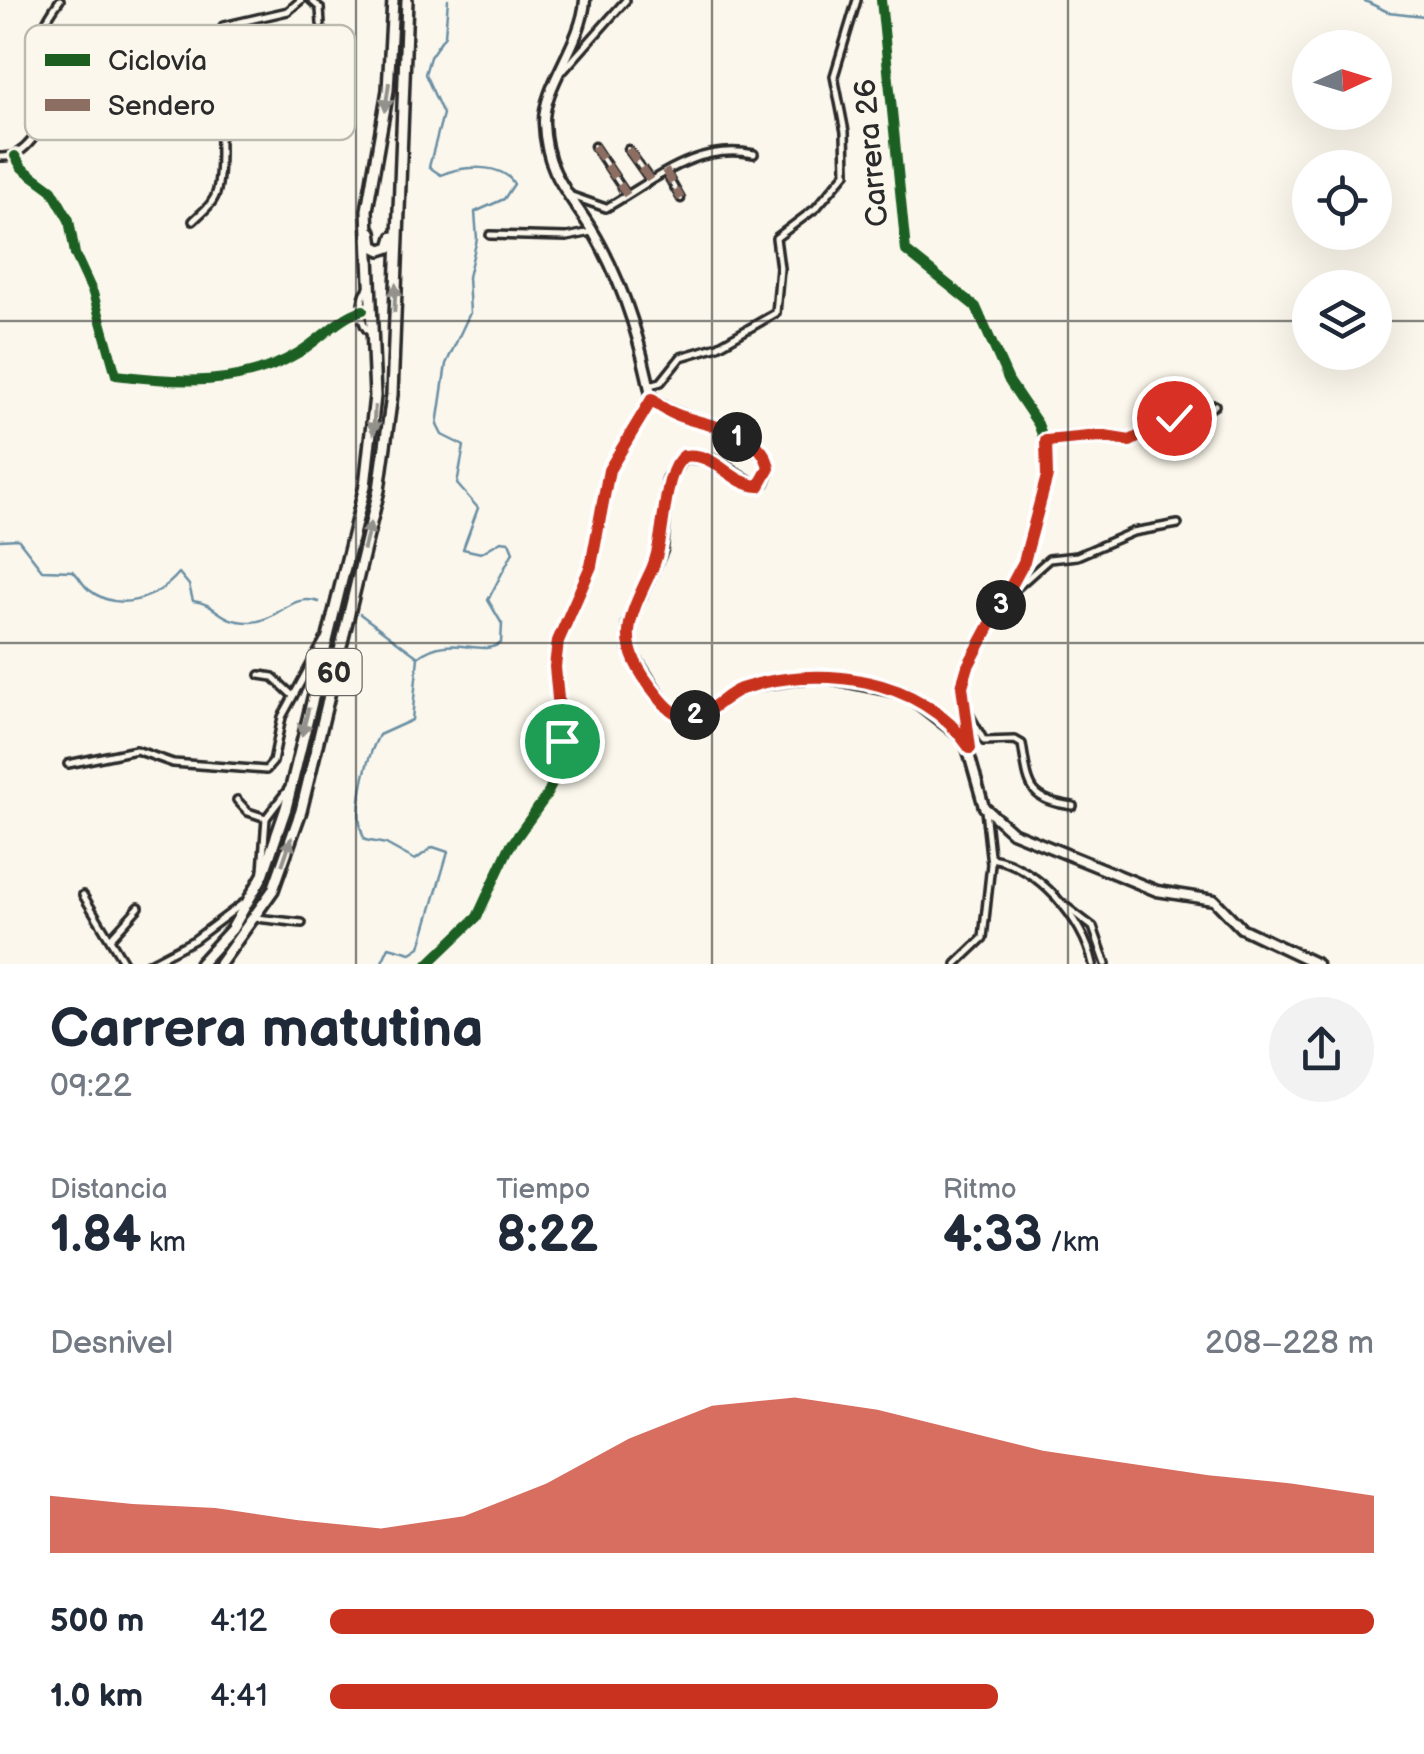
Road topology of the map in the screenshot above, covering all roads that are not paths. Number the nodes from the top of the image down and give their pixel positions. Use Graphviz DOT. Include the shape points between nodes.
graph roads {
  1 [pos="60,0"];
  2 [pos="300,0"];
  3 [pos="310,0"];
  4 [pos="393,0"];
  5 [pos="407,0"];
  6 [pos="586,0"];
  7 [pos="626,0"];
  8 [pos="857,0"];
  9 [pos="881,0"];
  10 [pos="321,24"];
  11 [pos="46,25"];
  12 [pos="228,25"];
  13 [pos="564,70"];
  14 [pos="30,140"];
  15 [pos="218,140"];
  16 [pos="594,146"];
  17 [pos="628,150"];
  18 [pos="754,154"];
  19 [pos="15,156"];
  20 [pos="0,158"];
  21 [pos="374,166"];
  22 [pos="665,170"];
  23 [pos="650,180"];
  24 [pos="400,188"];
  25 [pos="564,193"];
  26 [pos="627,195"];
  27 [pos="681,199"];
  28 [pos="193,221"];
  29 [pos="594,232"];
  30 [pos="490,234"];
  31 [pos="368,288"];
  32 [pos="363,310"];
  33 [pos="371,333"];
  34 [pos="650,385"];
  35 [pos="652,399"];
  36 [pos="1214,406"];
  37 [pos="1046,441"];
  38 [pos="1178,524"];
  39 [pos="1006,598"];
  40 [pos="326,638"];
  41 [pos="260,675"];
  42 [pos="293,696"];
  43 [pos="963,702"];
  44 [pos="970,748"];
  45 [pos="68,764"];
  46 [pos="289,788"];
  47 [pos="237,800"];
  48 [pos="1073,806"];
  49 [pos="984,807"];
  50 [pos="266,818"];
  51 [pos="991,858"];
  52 [pos="263,875"];
  53 [pos="84,895"];
  54 [pos="254,895"];
  55 [pos="1054,898"];
  56 [pos="140,907"];
  57 [pos="256,918"];
  58 [pos="302,923"];
  59 [pos="110,939"];
  60 [pos="125,964"];
  61 [pos="148,964"];
  62 [pos="200,964"];
  63 [pos="220,964"];
  64 [pos="428,964"];
  65 [pos="956,964"];
  66 [pos="1092,964"];
  67 [pos="1106,964"];
  68 [pos="1317,964"];
  1 -- 11 [label="street"];
  2 -- 12 [label="street" via="273,16"];
  3 -- 10 [label="street" via="320,8"];
  4 -- 21 [label="highway, 60, one-way" via="388,90"];
  5 -- 24 [label="highway, 60"];
  6 -- 13 [label="main road"];
  7 -- 13 [label="street"];
  8 -- 34 [label="street" via="834,76 846,174 776,238 776,313 718,346 681,357 662,382"];
  9 -- 37 [label="street, Carrera 26" via="906,250 976,307 1008,382"];
  13 -- 25 [label="main road" via="544,119 550,166"];
  14 -- 19 [label="street"];
  15 -- 28 [label="street" via="210,205"];
  16 -- 26 [label="street"];
  17 -- 23 [label="street"];
  18 -- 22 [label="street" via="715,152"];
  19 -- 20 [label="street"];
  19 -- 32 [label="street" via="52,190 69,220 74,254 93,293 116,375 192,384 266,368"];
  21 -- 24 [label="highway" via="371,242 380,250 393,241"];
  21 -- 31 [label="highway, 60"];
  22 -- 23 [label="street"];
  22 -- 27 [label="street"];
  23 -- 26 [label="street"];
  57 -- 24 [label="highway, 60, one-way" via="274,890 301,810 379,490 392,395"];
  25 -- 26 [label="street" via="602,208"];
  25 -- 29 [label="main road"];
  29 -- 30 [label="street"];
  29 -- 34 [label="main road" via="634,322"];
  31 -- 32 [label="street"];
  31 -- 33 [label="highway, 60"];
  32 -- 33 [label="street"];
  33 -- 40 [label="highway, 60, one-way" via="372,451"];
  34 -- 35 [label="main road"];
  35 -- 44 [label="main road" via="745,440 769,468 756,486 702,456 684,456 672,468 662,550 632,609 627,636 637,666 667,707 698,714 746,688 843,678 913,698"];
  35 -- 64 [label="street" via="609,470 591,566 555,651 562,760 478,918"];
  36 -- 37 [label="street" via="1192,419 1168,419 1130,441"];
  37 -- 39 [label="street" via="1040,508"];
  38 -- 39 [label="street" via="1049,559"];
  39 -- 43 [label="street" via="968,666"];
  40 -- 42 [label="street"];
  40 -- 46 [label="highway, 60, one-way"];
  41 -- 42 [label="street" via="273,677"];
  42 -- 45 [label="street" via="266,770 173,764 136,750"];
  43 -- 44 [label="street"];
  43 -- 48 [label="street" via="984,740 1022,744 1036,796"];
  44 -- 49 [label="main road"];
  46 -- 50 [label="street"];
  46 -- 52 [label="highway, 60"];
  47 -- 50 [label="street"];
  49 -- 51 [label="street"];
  49 -- 68 [label="main road" via="1022,836 1157,891 1214,900 1241,928"];
  50 -- 52 [label="street"];
  51 -- 55 [label="street" via="1025,871"];
  51 -- 65 [label="street" via="983,938"];
  52 -- 54 [label="highway, 60"];
  53 -- 59 [label="street"];
  54 -- 61 [label="street"];
  54 -- 62 [label="highway, 60"];
  55 -- 66 [label="street" via="1085,938"];
  55 -- 67 [label="street" via="1093,927"];
  56 -- 59 [label="street"];
  57 -- 58 [label="street"];
  57 -- 63 [label="highway, 60"];
  59 -- 60 [label="street"];
}
